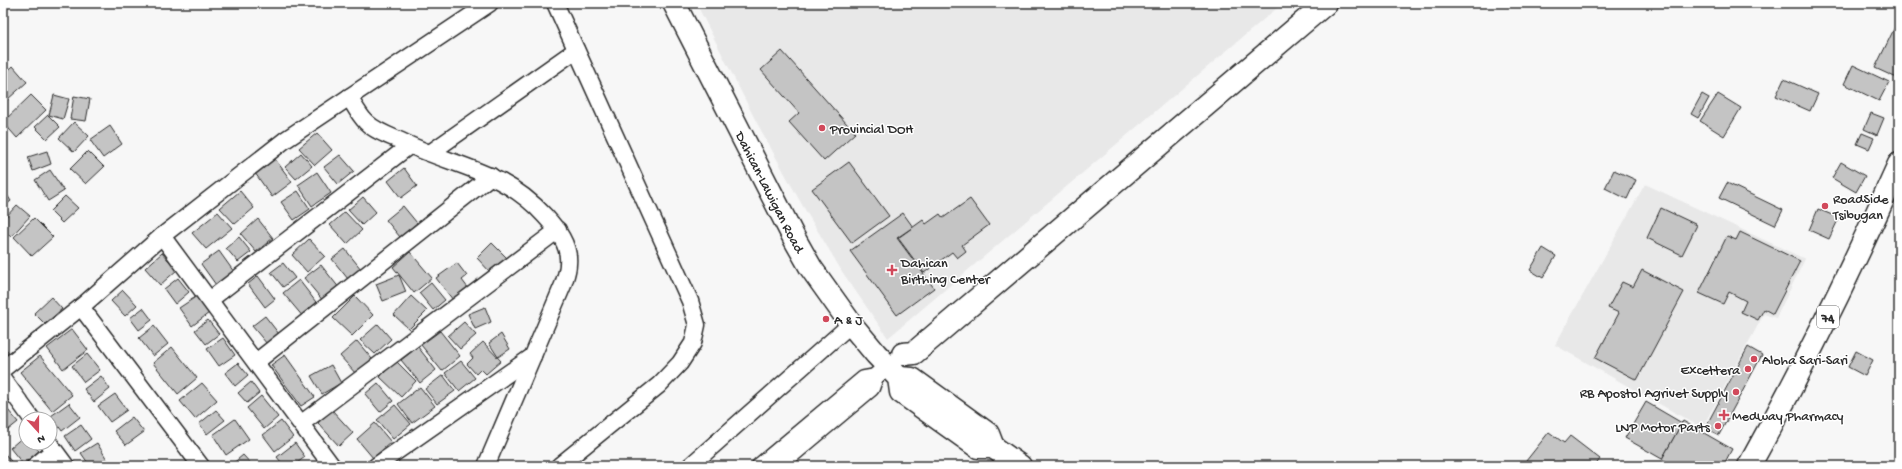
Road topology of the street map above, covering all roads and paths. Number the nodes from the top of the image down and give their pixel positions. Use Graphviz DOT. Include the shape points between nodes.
graph roads {
  1 [pos="490,3"];
  2 [pos="555,3"];
  3 [pos="674,3"];
  4 [pos="1306,3"];
  5 [pos="1326,3"];
  6 [pos="576,50"];
  7 [pos="349,96"];
  8 [pos="409,146"];
  9 [pos="430,153"];
  10 [pos="1899,164"];
  11 [pos="491,176"];
  12 [pos="558,230"];
  13 [pos="162,236"];
  14 [pos="210,299"];
  15 [pos="81,307"];
  16 [pos="851,324"];
  17 [pos="533,356"];
  18 [pos="256,362"];
  19 [pos="891,369"];
  20 [pos="3,370"];
  21 [pos="3,378"];
  22 [pos="26,411"];
  23 [pos="302,423"];
  24 [pos="48,451"];
  25 [pos="56,451"];
  26 [pos="1003,458"];
  27 [pos="35,466"];
  28 [pos="66,466"];
  29 [pos="201,466"];
  30 [pos="332,466"];
  31 [pos="376,466"];
  32 [pos="486,466"];
  33 [pos="558,466"];
  34 [pos="690,466"];
  35 [pos="760,466"];
  36 [pos="778,466"];
  37 [pos="1749,466"];
  1 -- 7 [label="street"];
  2 -- 6 [label="street"];
  3 -- 16 [label="main road, Dahican-Lawigan Road" via="794,238 811,268"];
  4 -- 19 [label="main road" via="905,341"];
  5 -- 19 [label="main road" via="914,353"];
  6 -- 9 [label="street"];
  6 -- 33 [label="street" via="690,301 697,325 693,343 680,364 660,385"];
  7 -- 8 [label="street" via="367,122"];
  7 -- 13 [label="street" via="286,140"];
  8 -- 9 [label="street"];
  8 -- 14 [label="street"];
  9 -- 11 [label="street"];
  10 -- 37 [label="main road, 74" via="1845,284 1803,368"];
  11 -- 12 [label="street" via="532,202"];
  11 -- 18 [label="street"];
  12 -- 17 [label="street" via="566,246 569,263 563,285"];
  12 -- 23 [label="street"];
  13 -- 14 [label="street"];
  13 -- 15 [label="street"];
  14 -- 18 [label="street"];
  15 -- 20 [label="street"];
  15 -- 29 [label="street"];
  16 -- 19 [label="main road, Dahican-Lawigan Road"];
  16 -- 34 [label="street"];
  17 -- 31 [label="street"];
  17 -- 32 [label="street"];
  18 -- 23 [label="street"];
  19 -- 26 [label="main road" via="912,379 988,434"];
  19 -- 35 [label="street" via="864,379"];
  19 -- 36 [label="street"];
  21 -- 22 [label="street"];
  23 -- 30 [label="street"];
  24 -- 27 [label="street"];
  25 -- 28 [label="street"];
}
